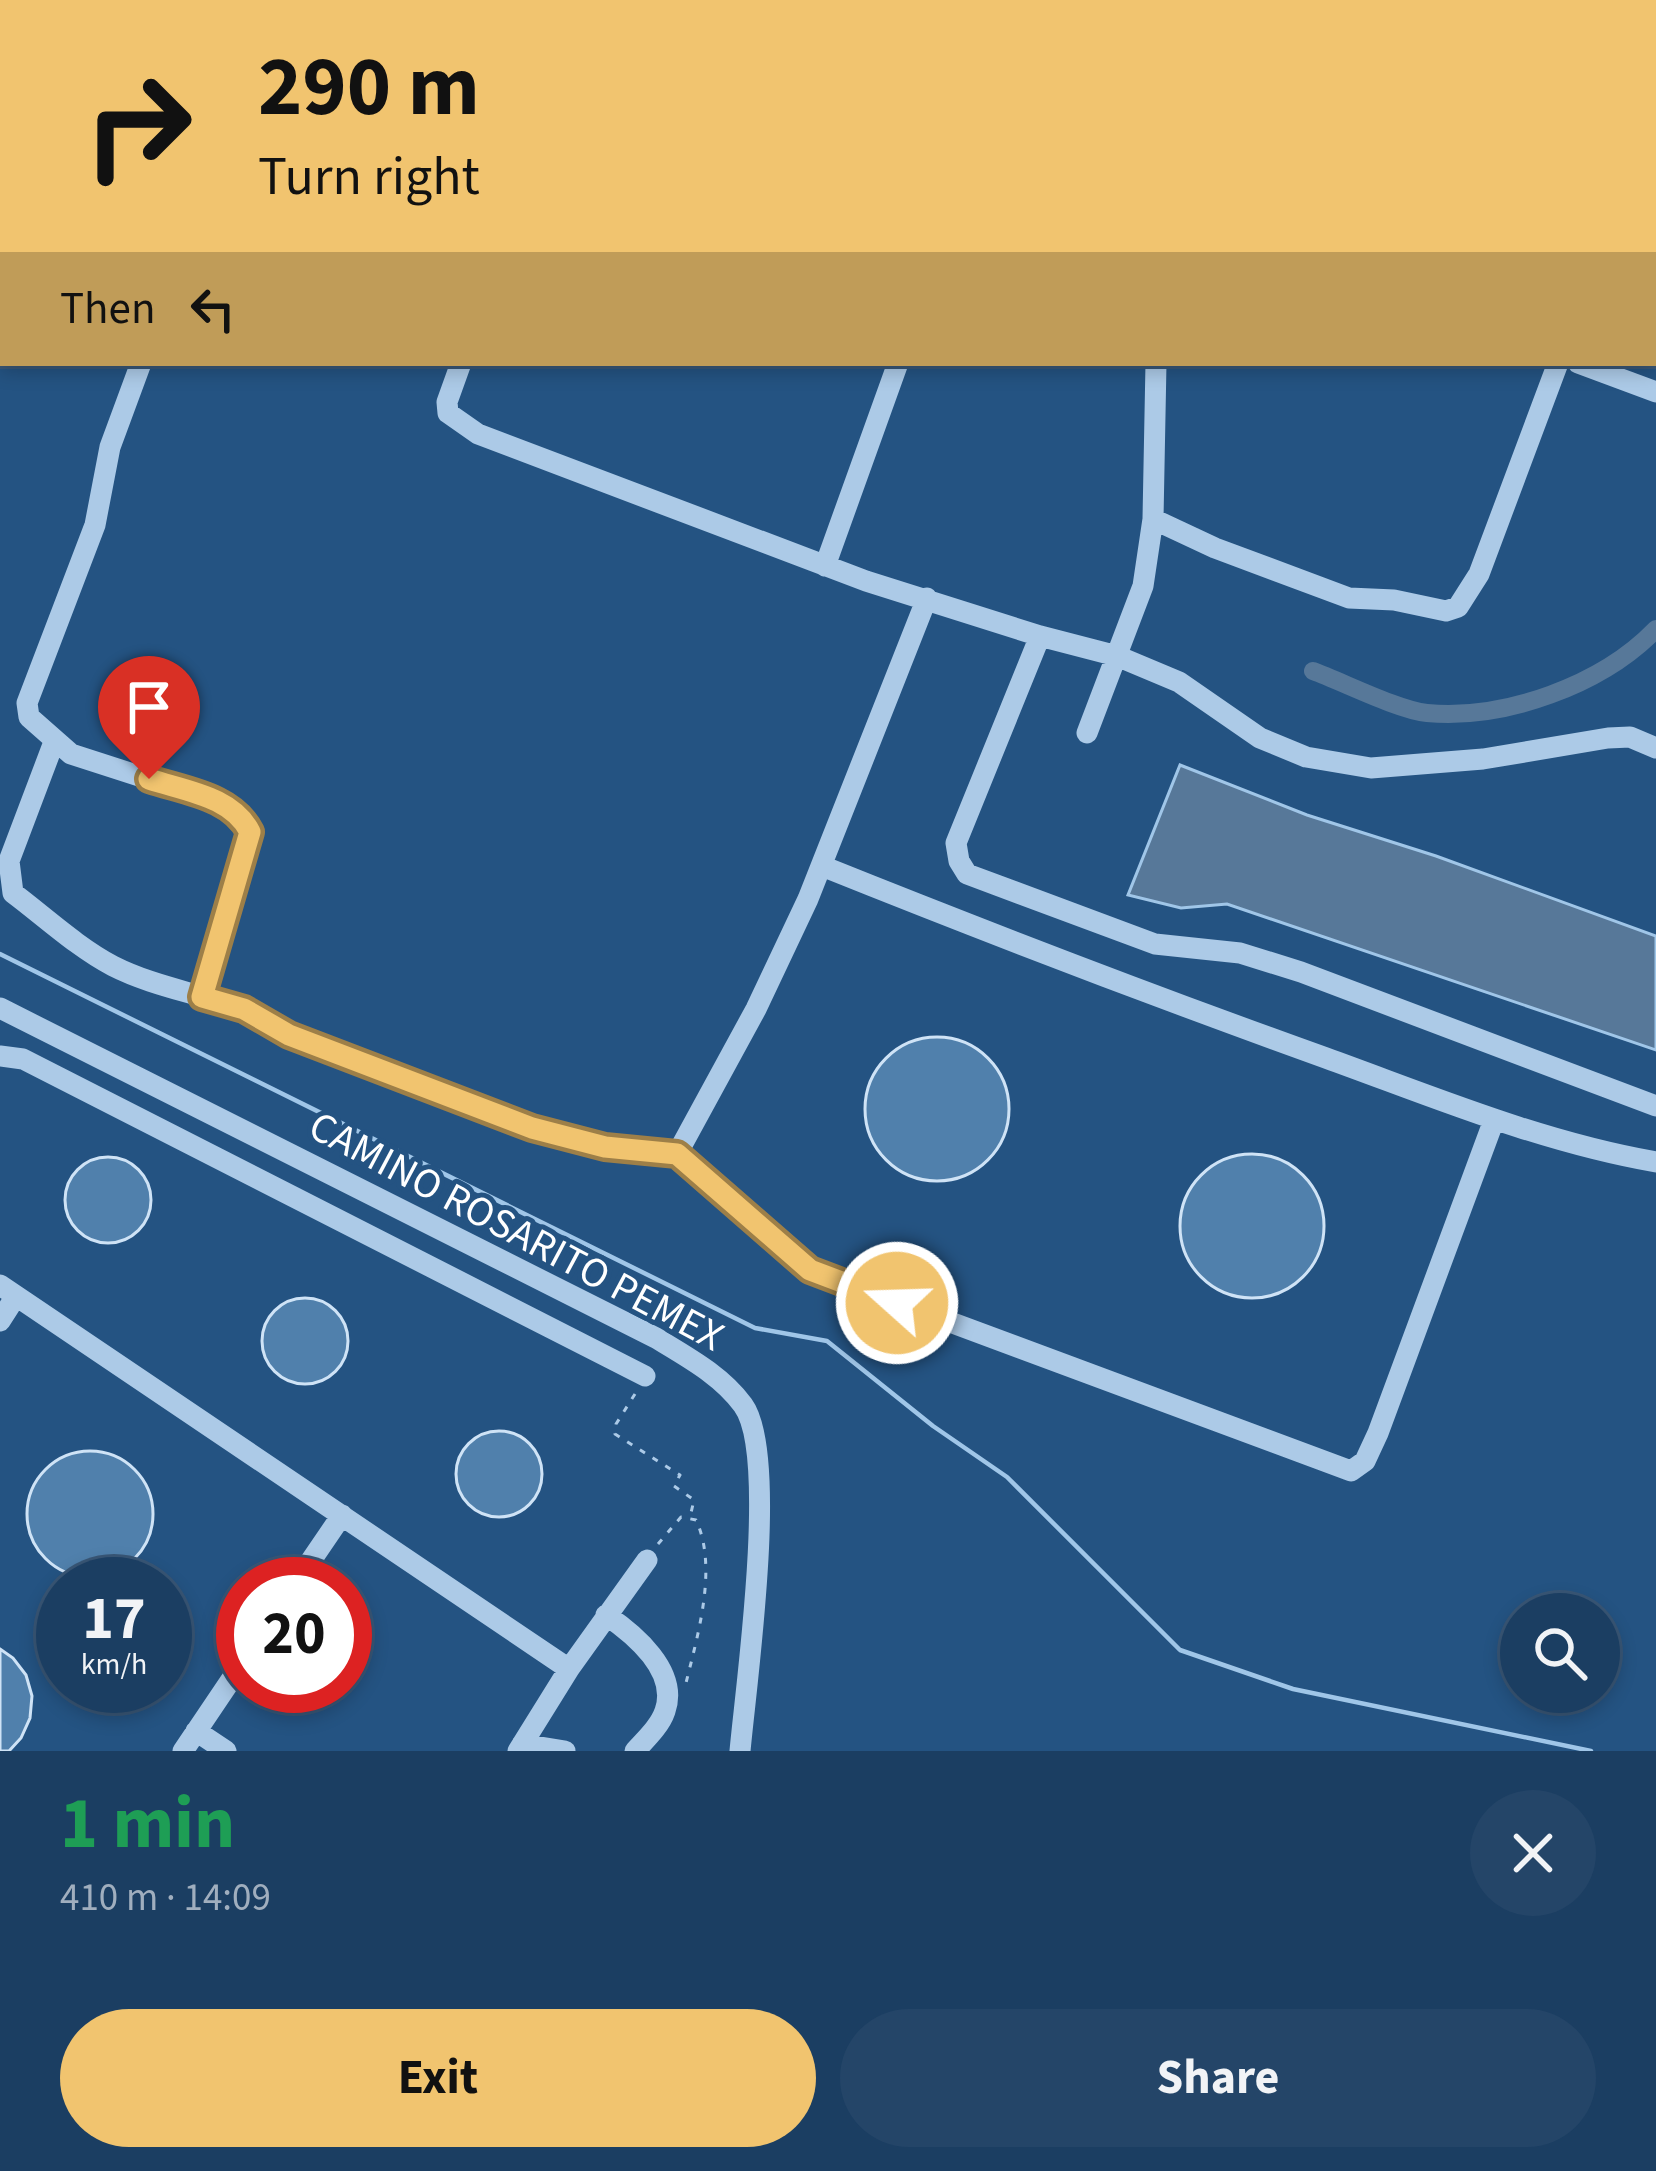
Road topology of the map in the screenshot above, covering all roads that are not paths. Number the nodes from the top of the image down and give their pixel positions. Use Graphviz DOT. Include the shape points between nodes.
graph roads {
  1 [pos="140,366"];
  2 [pos="459,366"];
  3 [pos="897,366"];
  4 [pos="1156,366"];
  5 [pos="1557,366"];
  6 [pos="1586,366"];
  7 [pos="1656,392"];
  8 [pos="1154,519"];
  9 [pos="825,566"];
  10 [pos="927,598"];
  11 [pos="1040,636"];
  12 [pos="1118,656"];
  13 [pos="1087,734"];
  14 [pos="54,742"];
  15 [pos="1656,748"];
  16 [pos="822,866"];
  17 [pos="202,997"];
  18 [pos="0,1008"];
  19 [pos="0,1056"];
  20 [pos="1656,1106"];
  21 [pos="1494,1120"];
  22 [pos="677,1154"];
  23 [pos="1656,1162"];
  24 [pos="8,1291"];
  25 [pos="0,1321"];
  26 [pos="638,1372"];
  27 [pos="342,1515"];
  28 [pos="314,1557"];
  29 [pos="646,1560"];
  30 [pos="606,1615"];
  31 [pos="569,1669"];
  32 [pos="216,1702"];
  33 [pos="196,1731"];
  34 [pos="520,1748"];
  35 [pos="183,1751"];
  36 [pos="226,1751"];
  37 [pos="565,1751"];
  38 [pos="635,1751"];
  39 [pos="740,1751"];
  1 -- 14 [label="street" via="110,447 95,525 27,703 29,717"];
  2 -- 9 [label="street" via="447,402 462,425"];
  3 -- 9 [label="street"];
  4 -- 8 [label="street"];
  5 -- 8 [label="street" via="1479,574 1458,608 1349,598"];
  6 -- 7 [label="street"];
  8 -- 12 [label="street" via="1143,586"];
  9 -- 10 [label="street"];
  10 -- 11 [label="street"];
  10 -- 16 [label="street"];
  11 -- 12 [label="street"];
  11 -- 20 [label="street" via="956,842 967,874 1155,944 1240,953 1301,971"];
  12 -- 13 [label="street"];
  12 -- 15 [label="street" via="1179,682 1261,738 1346,766 1483,758 1608,737"];
  14 -- 17 [label="street" via="9,861 13,893 112,965"];
  14 -- 17 [label="street" via="242,816 250,832"];
  16 -- 21 [label="street"];
  16 -- 22 [label="street"];
  17 -- 22 [label="street" via="532,1128"];
  18 -- 39 [label="street, CAMINO ROSARITO PEMEX" via="656,1338 715,1376 746,1408 759,1470"];
  19 -- 26 [label="street" via="23,1059"];
  21 -- 22 [label="street" via="1378,1432 1351,1471 810,1270"];
  21 -- 23 [label="street"];
  24 -- 25 [label="street"];
  24 -- 27 [label="street"];
  27 -- 28 [label="street"];
  27 -- 31 [label="street"];
  29 -- 30 [label="street"];
  30 -- 31 [label="street"];
  30 -- 38 [label="street" via="634,1634 668,1692 665,1710"];
  31 -- 34 [label="street"];
  32 -- 33 [label="street"];
  33 -- 35 [label="street"];
  33 -- 36 [label="street"];
  34 -- 37 [label="street"];
}
